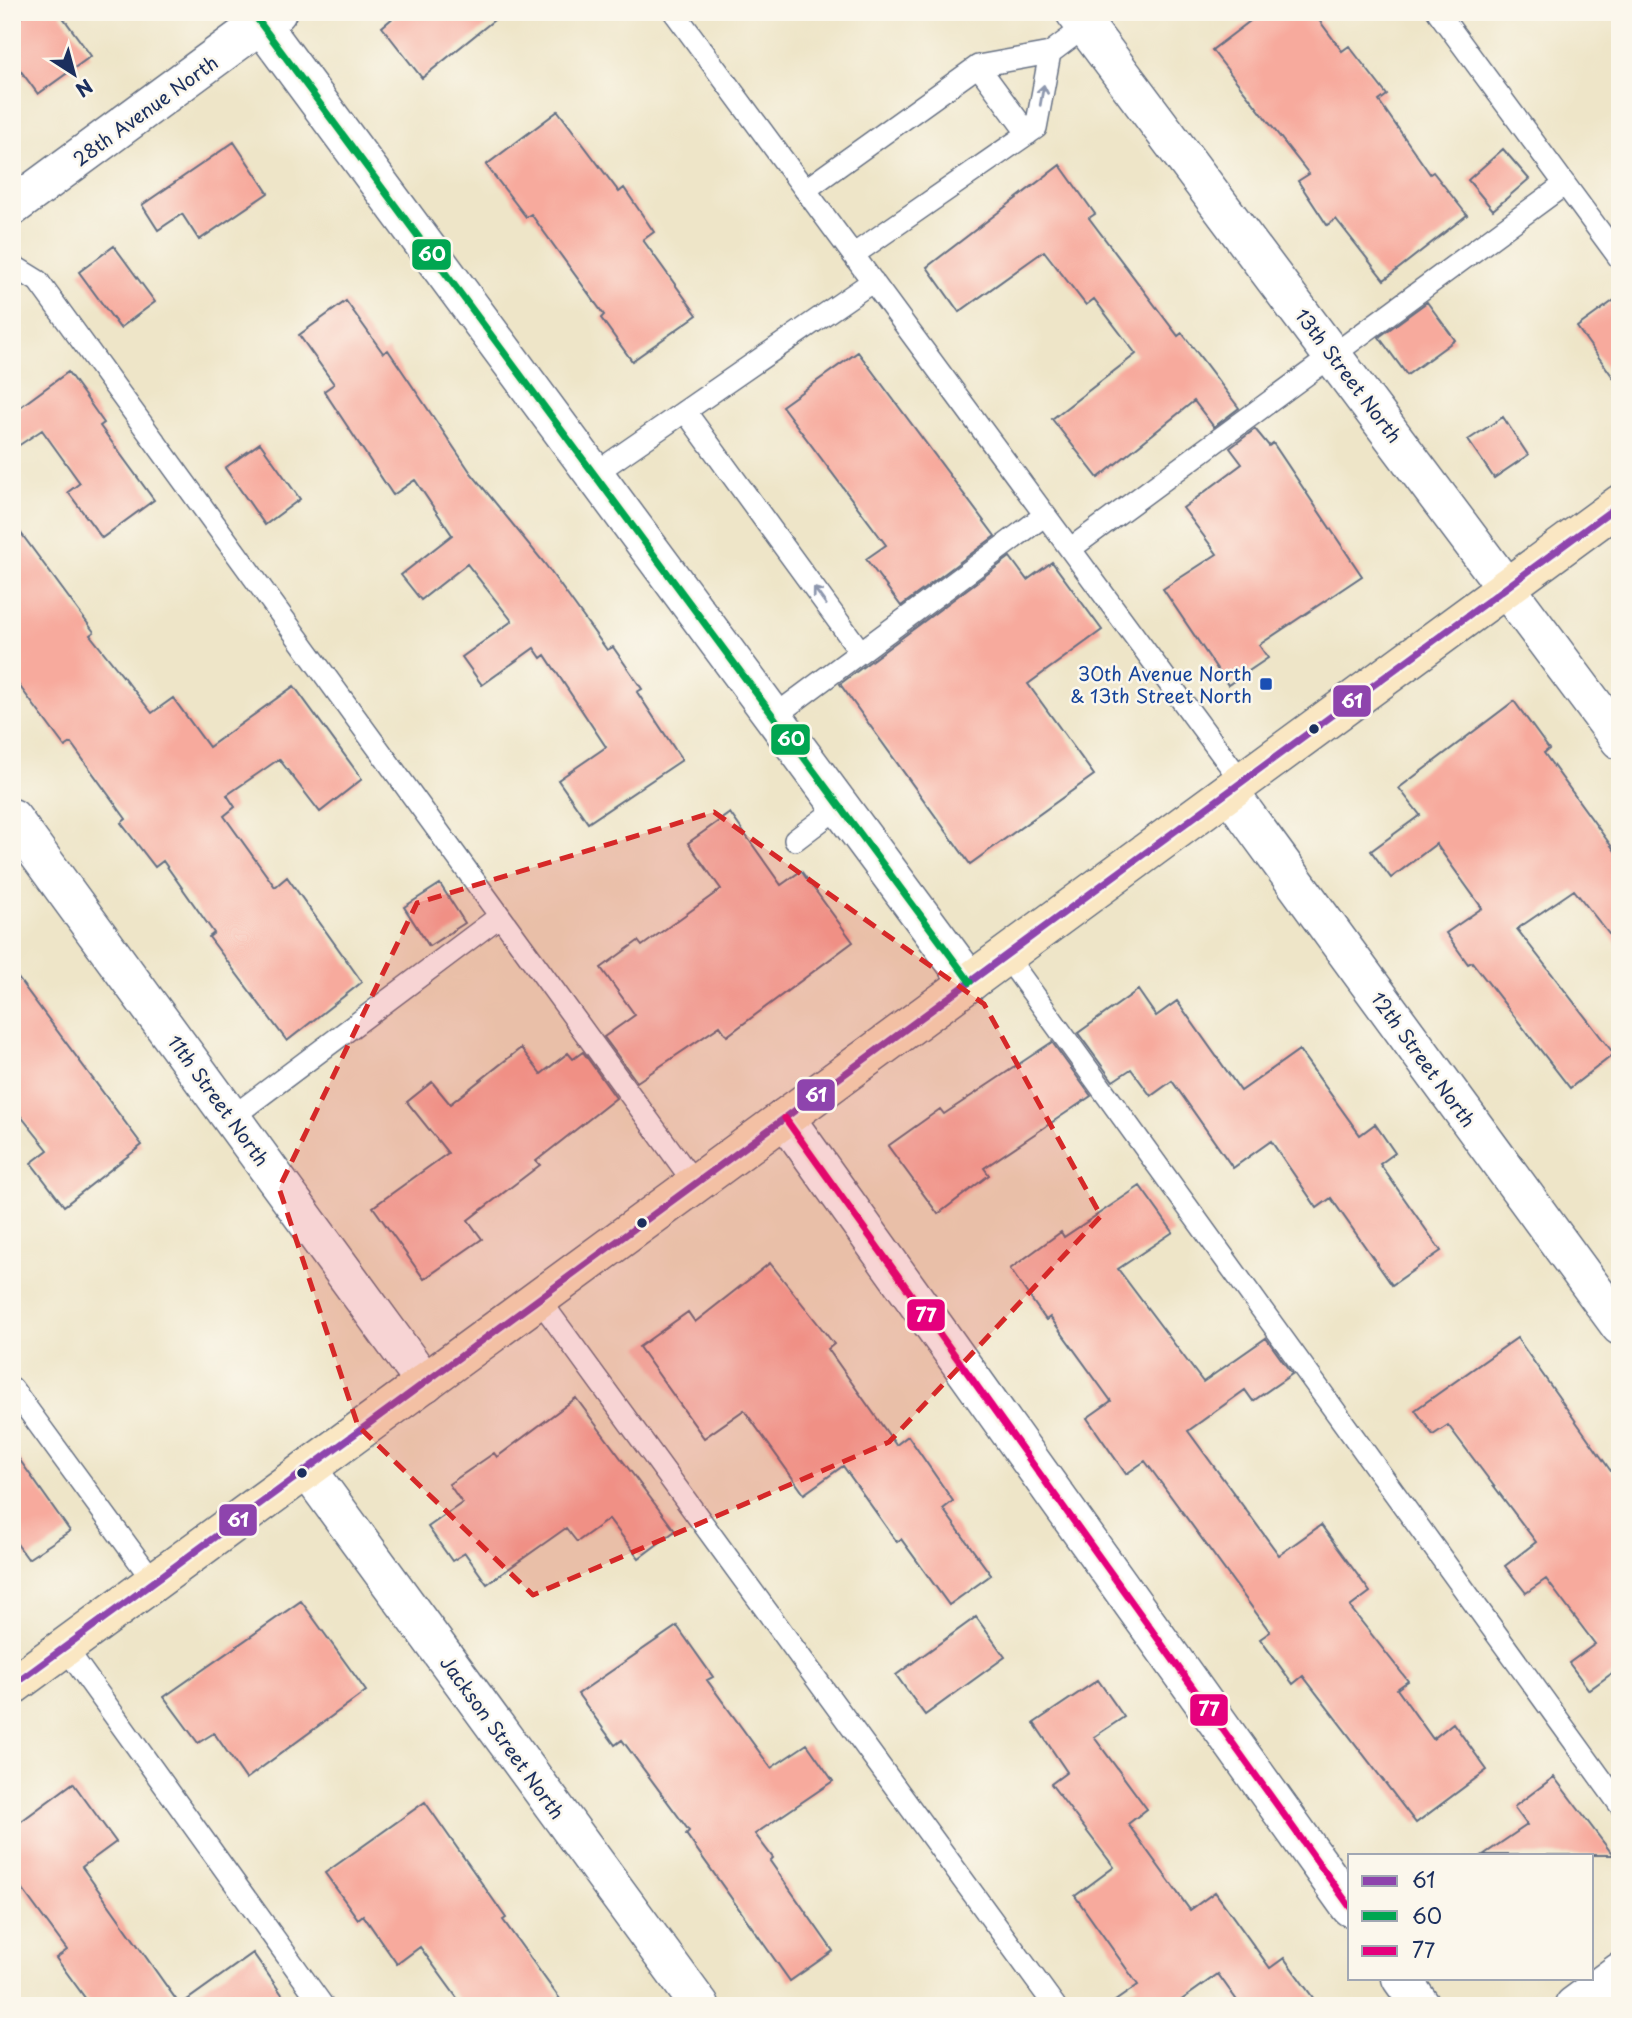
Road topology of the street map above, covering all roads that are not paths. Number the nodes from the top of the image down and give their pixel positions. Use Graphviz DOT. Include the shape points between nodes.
graph roads {
  1 [pos="674,12"];
  2 [pos="1438,12"];
  3 [pos="263,16"];
  4 [pos="1080,19"];
  5 [pos="1050,53"];
  6 [pos="978,66"];
  7 [pos="1028,134"];
  8 [pos="1564,184"];
  9 [pos="805,190"];
  10 [pos="12,207"];
  11 [pos="853,255"];
  12 [pos="1620,259"];
  13 [pos="12,265"];
  14 [pos="873,281"];
  15 [pos="1333,354"];
  16 [pos="685,411"];
  17 [pos="594,474"];
  18 [pos="1620,504"];
  19 [pos="1045,515"];
  20 [pos="1070,549"];
  21 [pos="1508,587"];
  22 [pos="860,651"];
  23 [pos="774,717"];
  24 [pos="1620,740"];
  25 [pos="1236,787"];
  26 [pos="840,806"];
  27 [pos="12,818"];
  28 [pos="794,840"];
  29 [pos="499,916"];
  30 [pos="1006,956"];
  31 [pos="970,982"];
  32 [pos="231,1118"];
  33 [pos="785,1118"];
  34 [pos="695,1184"];
  35 [pos="540,1298"];
  36 [pos="1620,1326"];
  37 [pos="425,1383"];
  38 [pos="12,1388"];
  39 [pos="307,1469"];
  40 [pos="154,1582"];
  41 [pos="65,1647"];
  42 [pos="12,1686"];
  43 [pos="1620,1805"];
  44 [pos="1348,1904"];
  45 [pos="1620,1972"];
  46 [pos="1402,1980"];
  47 [pos="323,2006"];
  48 [pos="700,2006"];
  49 [pos="1055,2006"];
  50 [pos="1421,2006"];
  51 [pos="1574,2006"];
  1 -- 9 [label="lane"];
  2 -- 8 [label="lane"];
  3 -- 10 [label="street, 28th Avenue North"];
  3 -- 17 [label="street"];
  4 -- 5 [label="lane"];
  4 -- 15 [label="street, 13th Street North"];
  5 -- 6 [label="lane"];
  7 -- 5 [label="lane, one-way" via="1036,128"];
  6 -- 7 [label="lane"];
  6 -- 9 [label="lane"];
  7 -- 11 [label="lane"];
  8 -- 12 [label="lane"];
  8 -- 15 [label="lane"];
  9 -- 11 [label="lane"];
  11 -- 14 [label="lane"];
  13 -- 29 [label="lane" via="38,281"];
  14 -- 16 [label="lane"];
  14 -- 19 [label="lane"];
  15 -- 20 [label="lane"];
  15 -- 21 [label="street, 13th Street North"];
  16 -- 17 [label="lane"];
  22 -- 16 [label="lane, one-way"];
  17 -- 23 [label="street"];
  18 -- 21 [label="street"];
  19 -- 20 [label="lane"];
  19 -- 22 [label="lane"];
  20 -- 25 [label="lane"];
  21 -- 24 [label="street, 13th Street North"];
  21 -- 25 [label="street"];
  22 -- 23 [label="lane"];
  23 -- 26 [label="street"];
  25 -- 30 [label="street"];
  25 -- 36 [label="street, 12th Street North"];
  26 -- 28 [label="lane"];
  26 -- 31 [label="street"];
  27 -- 32 [label="street, 11th Street North"];
  29 -- 32 [label="lane"];
  29 -- 34 [label="lane"];
  30 -- 31 [label="street"];
  30 -- 43 [label="lane"];
  31 -- 33 [label="street"];
  32 -- 37 [label="street, 11th Street North"];
  33 -- 34 [label="street"];
  33 -- 44 [label="street"];
  34 -- 35 [label="street"];
  35 -- 37 [label="street"];
  35 -- 49 [label="lane"];
  37 -- 39 [label="street"];
  38 -- 40 [label="lane"];
  39 -- 40 [label="street"];
  39 -- 48 [label="street, Jackson Street North"];
  40 -- 41 [label="street"];
  41 -- 42 [label="street"];
  41 -- 47 [label="lane"];
  45 -- 51 [label="street"];
  46 -- 50 [label="street"];
}
